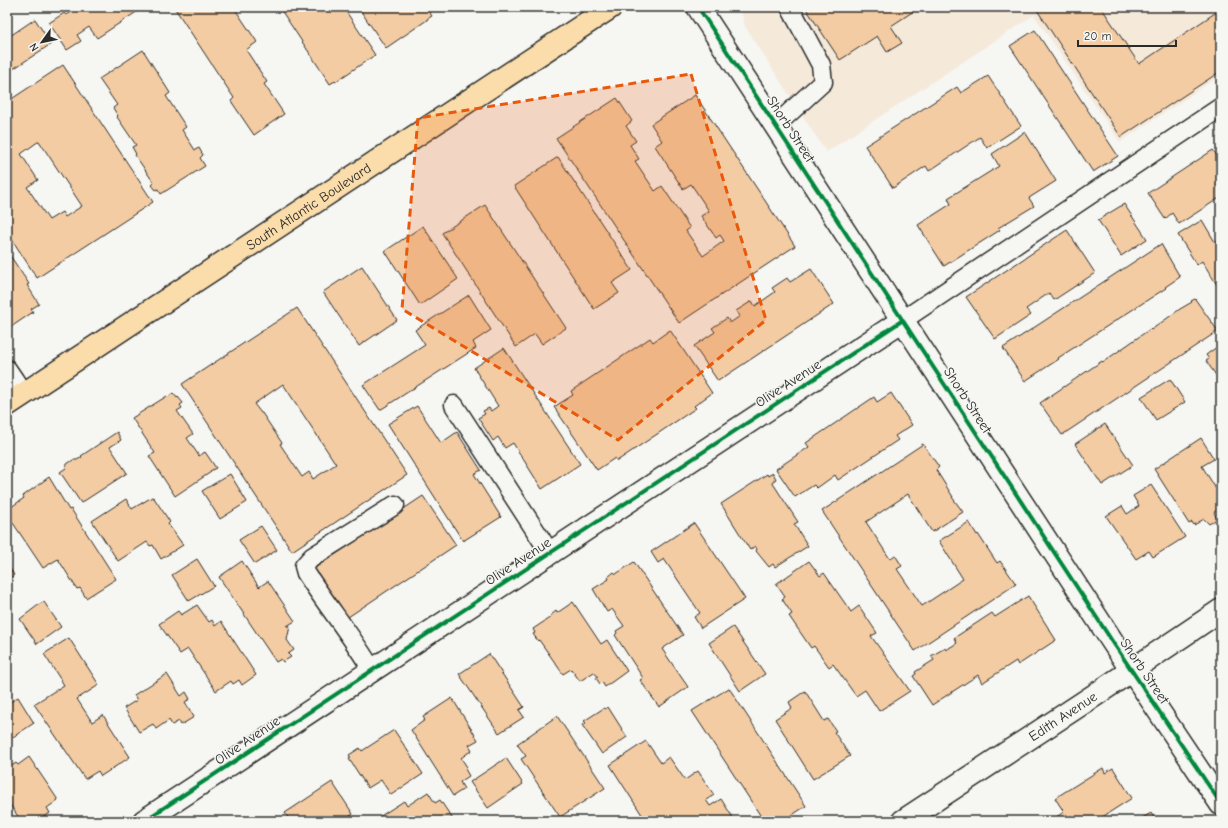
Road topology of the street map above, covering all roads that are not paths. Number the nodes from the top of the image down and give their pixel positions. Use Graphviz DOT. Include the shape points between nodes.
graph roads {
  1 [pos="610,7"];
  2 [pos="698,7"];
  3 [pos="791,7"];
  4 [pos="1220,110"];
  5 [pos="776,126"];
  6 [pos="904,320"];
  7 [pos="7,369"];
  8 [pos="11,402"];
  9 [pos="454,405"];
  10 [pos="394,505"];
  11 [pos="550,553"];
  12 [pos="1221,610"];
  13 [pos="372,670"];
  14 [pos="1132,670"];
  15 [pos="1221,804"];
  16 [pos="144,821"];
  17 [pos="903,821"];
  1 -- 8 [label="main road, South Atlantic Boulevard"];
  2 -- 5 [label="street, Shorb Street"];
  3 -- 5 [label="lane" via="821,64 823,82"];
  4 -- 6 [label="lane"];
  5 -- 6 [label="street, Shorb Street"];
  6 -- 11 [label="street, Olive Avenue"];
  6 -- 14 [label="street, Shorb Street"];
  7 -- 8 [label="lane"];
  9 -- 11 [label="lane"];
  10 -- 13 [label="lane" via="312,557 304,566 306,573"];
  11 -- 13 [label="street, Olive Avenue"];
  12 -- 14 [label="street, Edith Avenue"];
  13 -- 16 [label="street, Olive Avenue"];
  14 -- 15 [label="street, Shorb Street"];
  14 -- 17 [label="street, Edith Avenue"];
}
